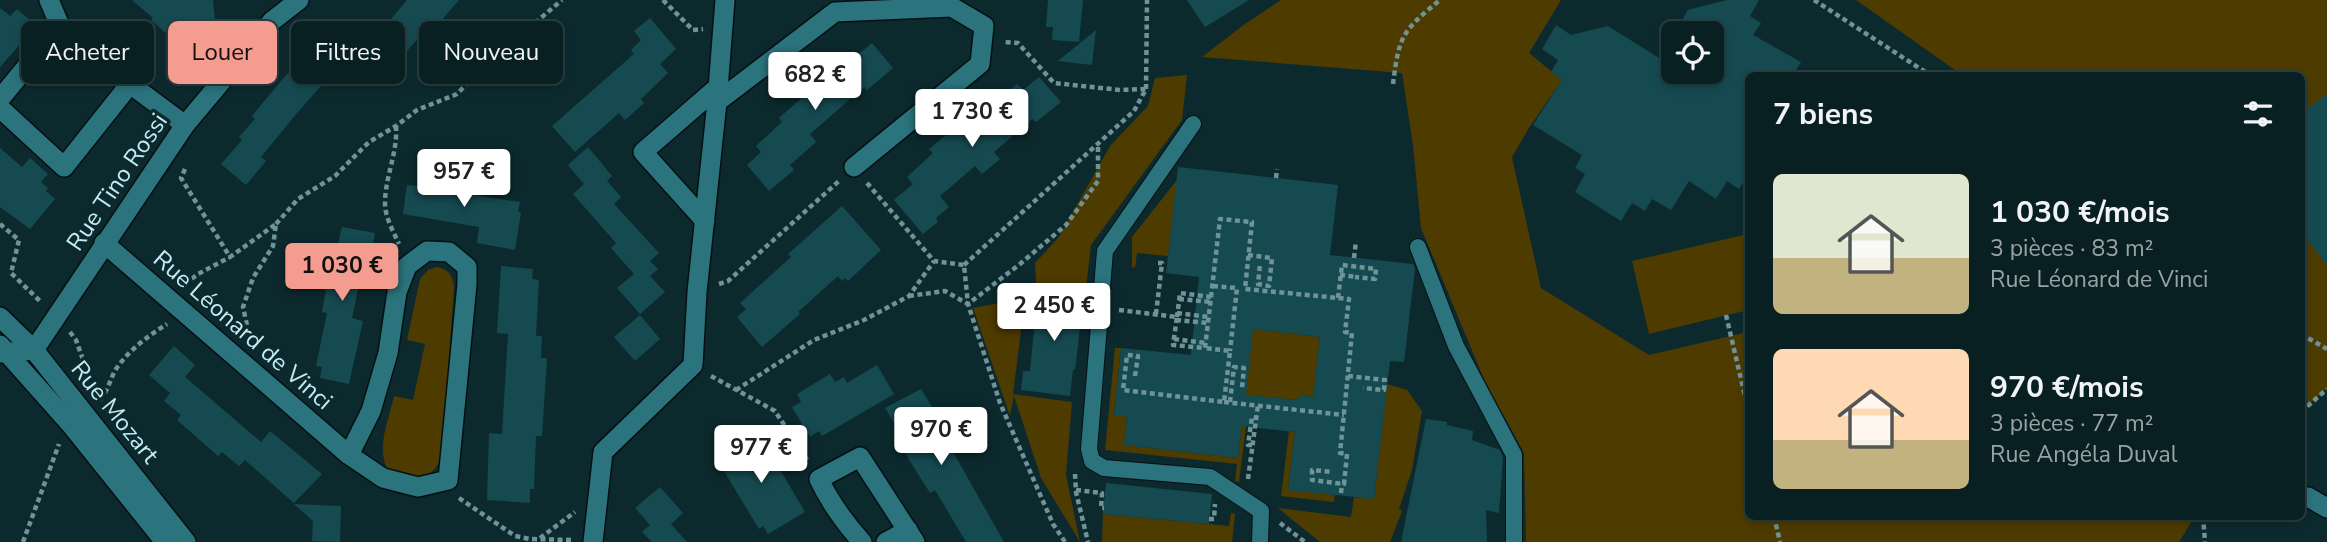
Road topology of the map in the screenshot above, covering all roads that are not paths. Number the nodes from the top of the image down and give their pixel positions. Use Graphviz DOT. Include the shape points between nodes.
graph roads {
  1 [pos="49,0"];
  2 [pos="299,0"];
  3 [pos="724,0"];
  4 [pos="58,21"];
  5 [pos="21,73"];
  6 [pos="130,84"];
  7 [pos="718,94"];
  8 [pos="0,99"];
  9 [pos="0,108"];
  10 [pos="1193,124"];
  11 [pos="184,125"];
  12 [pos="854,167"];
  13 [pos="705,221"];
  14 [pos="104,243"];
  15 [pos="1418,247"];
  16 [pos="0,317"];
  17 [pos="2,350"];
  18 [pos="34,350"];
  19 [pos="78,420"];
  20 [pos="349,455"];
  21 [pos="2308,497"];
  22 [pos="2327,508"];
  23 [pos="912,536"];
  24 [pos="165,542"];
  25 [pos="186,542"];
  26 [pos="593,542"];
  27 [pos="862,542"];
  28 [pos="886,542"];
  29 [pos="1260,542"];
  30 [pos="1514,542"];
  1 -- 4 [label="street"];
  2 -- 11 [label="street, Rue Tino Rossi" via="272,21"];
  3 -- 7 [label="street"];
  5 -- 8 [label="street"];
  6 -- 9 [label="street" via="64,167"];
  6 -- 11 [label="street"];
  7 -- 12 [label="street" via="835,12 952,7 984,26 980,64"];
  7 -- 13 [label="street"];
  7 -- 13 [label="street" via="643,152"];
  10 -- 29 [label="lane" via="1105,251 1089,449 1092,461 1104,468 1210,477 1261,511"];
  11 -- 14 [label="street, Rue Tino Rossi"];
  13 -- 26 [label="street" via="693,365 603,452"];
  14 -- 18 [label="street, Rue Tino Rossi"];
  14 -- 20 [label="street, Rue Léonard de Vinci"];
  15 -- 30 [label="lane" via="1456,346 1514,455"];
  16 -- 18 [label="street, Rue Mozart"];
  17 -- 18 [label="street"];
  17 -- 19 [label="street, Rue Mozart"];
  18 -- 19 [label="street, Rue Mozart"];
  19 -- 24 [label="street, Rue Mozart"];
  19 -- 25 [label="street, Rue Mozart"];
  20 -- 20 [label="street, Rue Léonard de Vinci" via="375,399 397,292 407,266 427,251 449,251 467,267 467,285 448,480 418,488 383,478"];
  21 -- 22 [label="street"];
  23 -- 27 [label="street" via="860,457 819,478 842,520"];
  23 -- 28 [label="street"];
}
